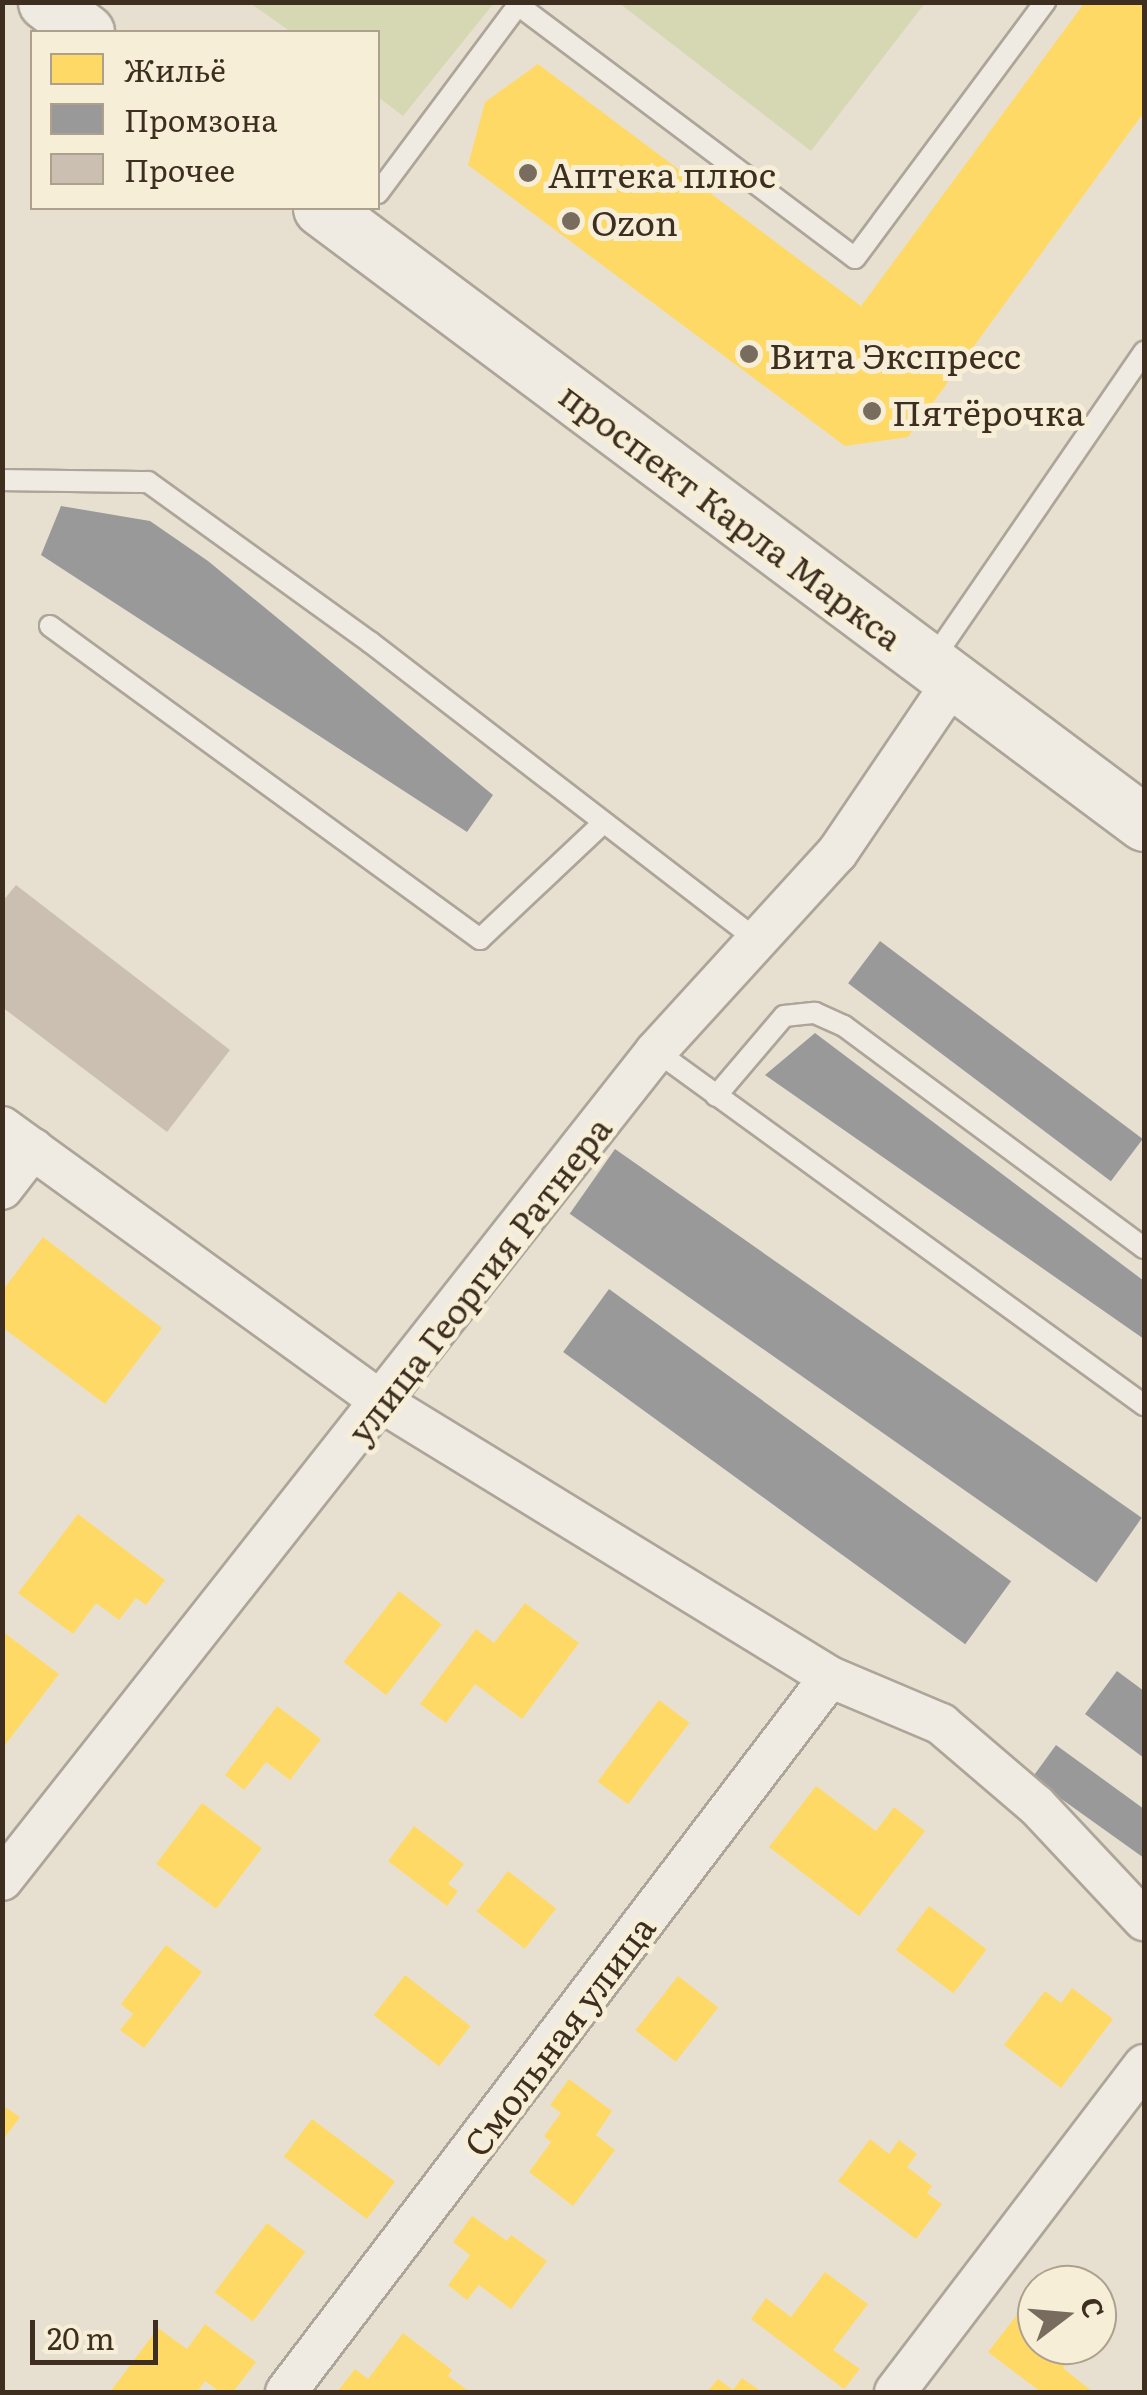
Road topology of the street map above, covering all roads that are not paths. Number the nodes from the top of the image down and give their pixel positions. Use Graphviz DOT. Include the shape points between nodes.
graph roads {
  1 [pos="46,2"];
  2 [pos="1045,2"];
  3 [pos="83,30"];
  4 [pos="380,177"];
  5 [pos="355,210"];
  6 [pos="1144,352"];
  7 [pos="2,480"];
  8 [pos="50,626"];
  9 [pos="942,672"];
  10 [pos="604,822"];
  11 [pos="1144,822"];
  12 [pos="758,940"];
  13 [pos="656,1052"];
  14 [pos="716,1096"];
  15 [pos="18,1138"];
  16 [pos="2,1189"];
  17 [pos="1144,1248"];
  18 [pos="383,1403"];
  19 [pos="1144,1405"];
  20 [pos="830,1677"];
  21 [pos="2,1880"];
  22 [pos="1144,1920"];
  23 [pos="1144,2065"];
  24 [pos="286,2392"];
  25 [pos="895,2392"];
  1 -- 3 [label="street"];
  2 -- 4 [label="lane" via="854,258 518,5"];
  5 -- 9 [label="street, проспект Карла Маркса"];
  6 -- 9 [label="lane"];
  7 -- 10 [label="lane" via="148,482"];
  8 -- 10 [label="lane" via="480,939"];
  9 -- 11 [label="street, проспект Карла Маркса"];
  9 -- 12 [label="street, улица Георгия Ратнера" via="838,854"];
  10 -- 12 [label="lane"];
  12 -- 13 [label="street, улица Георгия Ратнера"];
  13 -- 14 [label="lane"];
  13 -- 18 [label="street, улица Георгия Ратнера"];
  14 -- 17 [label="lane" via="784,1016 815,1013 844,1026"];
  14 -- 19 [label="lane"];
  15 -- 16 [label="street"];
  15 -- 18 [label="street"];
  18 -- 20 [label="street"];
  18 -- 21 [label="street, улица Георгия Ратнера"];
  20 -- 22 [label="street" via="941,1724 1036,1805"];
  20 -- 24 [label="street, Смольная улица"];
  23 -- 25 [label="street"];
}
